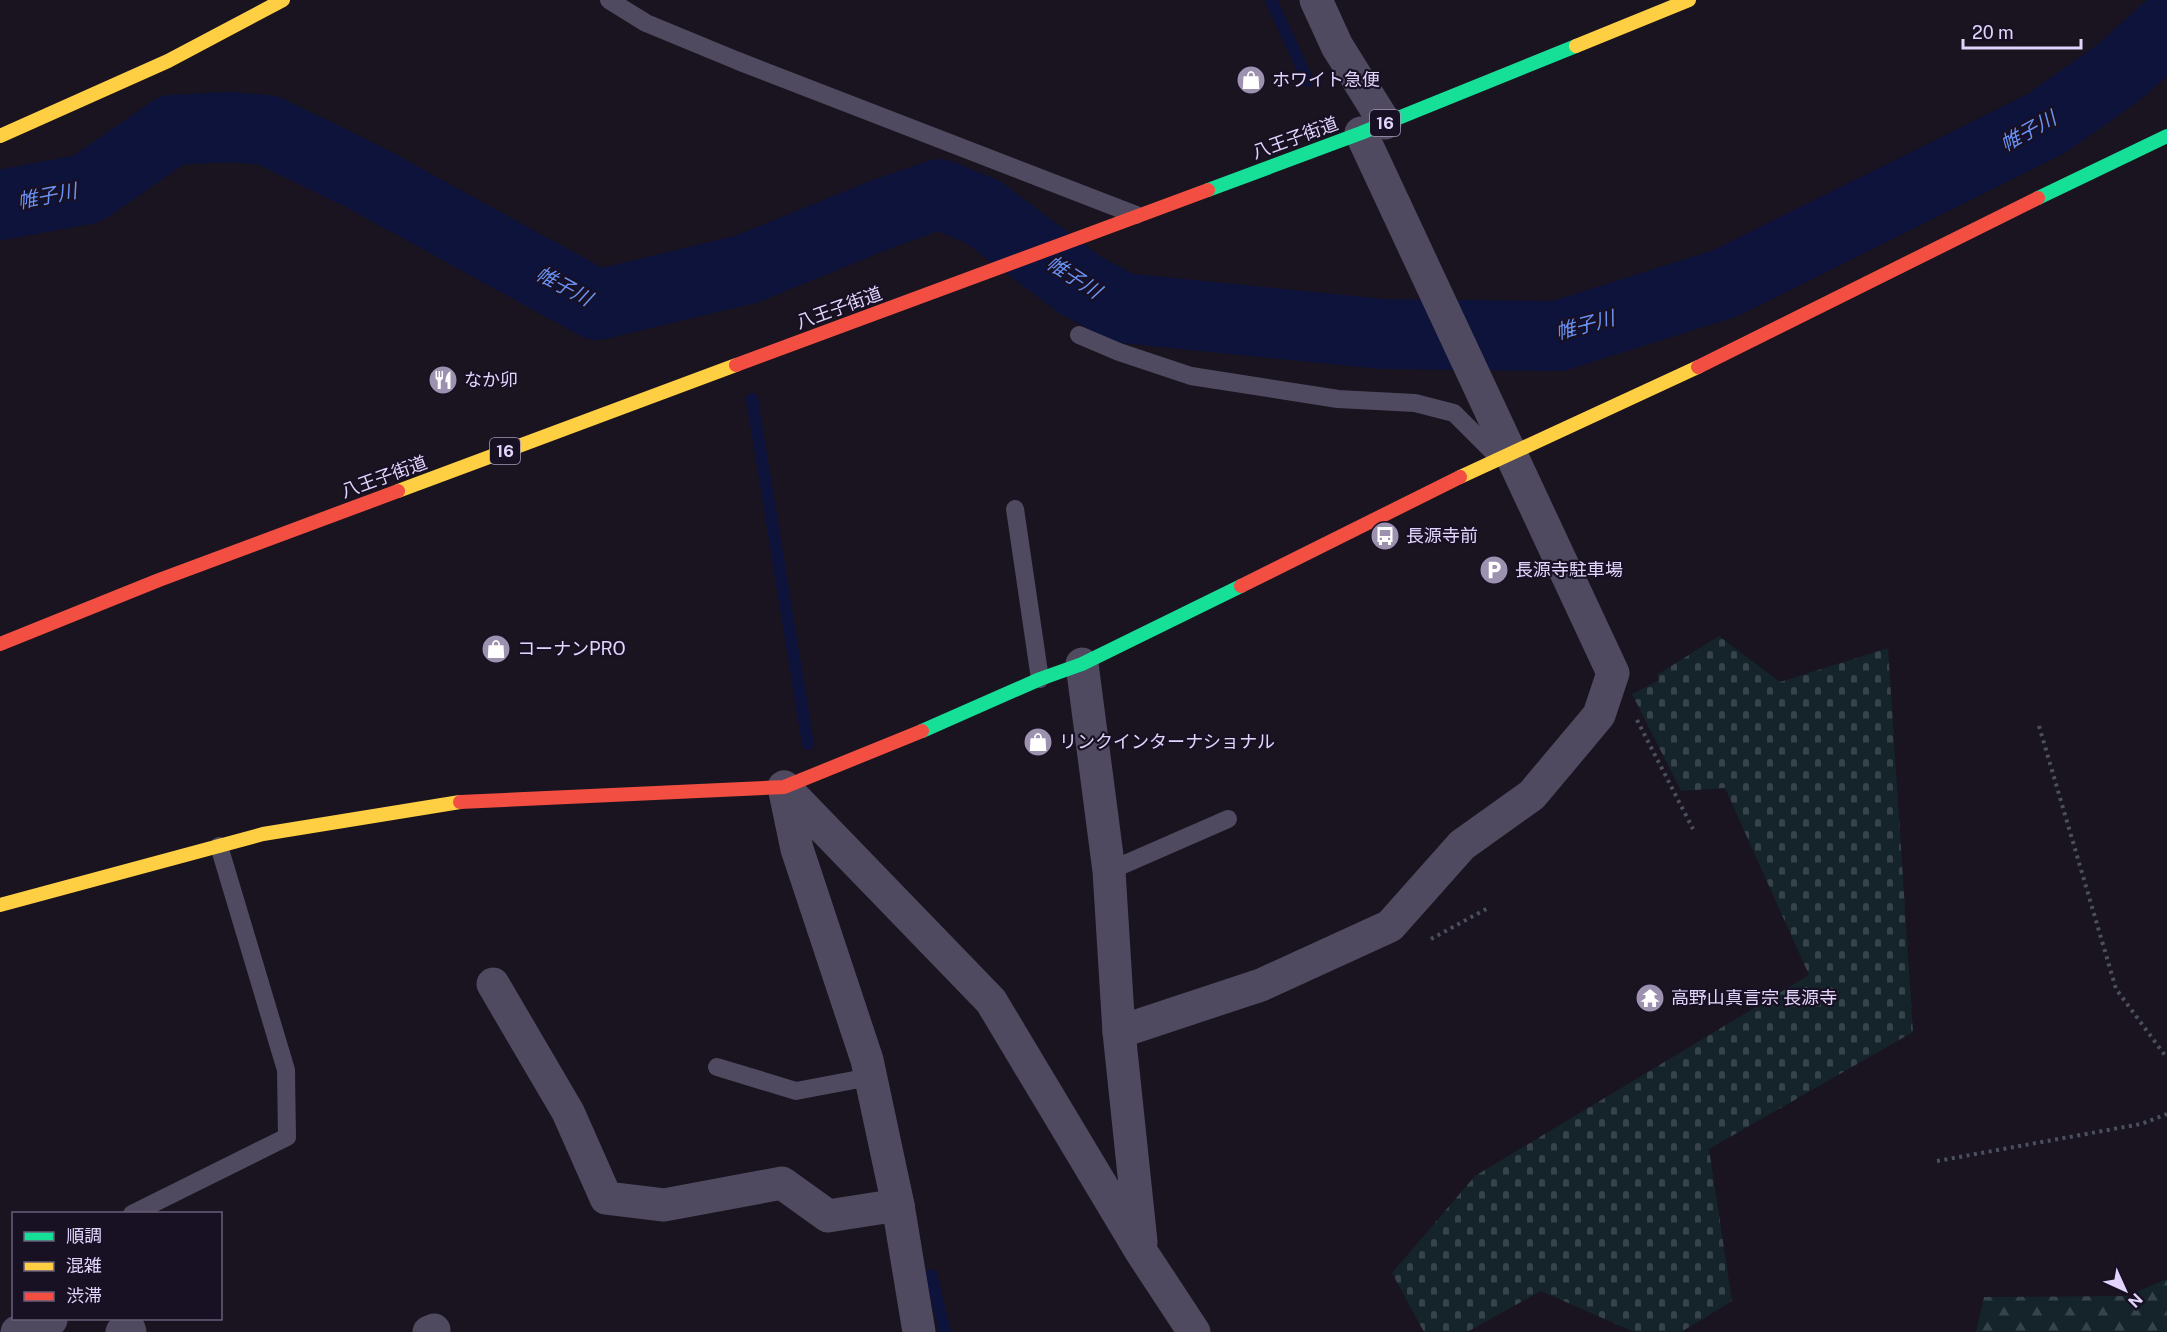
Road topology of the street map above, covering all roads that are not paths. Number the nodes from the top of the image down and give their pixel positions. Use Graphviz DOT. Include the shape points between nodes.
graph roads {
  1 [pos="283,0"];
  2 [pos="609,0"];
  3 [pos="1316,0"];
  4 [pos="1689,0"];
  5 [pos="1373,128"];
  6 [pos="0,136"];
  7 [pos="2167,136"];
  8 [pos="1138,216"];
  9 [pos="1079,335"];
  10 [pos="1504,456"];
  11 [pos="1015,509"];
  12 [pos="0,644"];
  13 [pos="1082,664"];
  14 [pos="1040,679"];
  15 [pos="784,787"];
  16 [pos="1228,819"];
  17 [pos="219,846"];
  18 [pos="1109,872"];
  19 [pos="0,905"];
  20 [pos="493,984"];
  21 [pos="1119,1032"];
  22 [pos="717,1067"];
  23 [pos="870,1077"];
  24 [pos="898,1205"];
  25 [pos="136,1212"];
  26 [pos="1142,1253"];
  27 [pos="54,1324"];
  28 [pos="17,1332"];
  29 [pos="122,1332"];
  30 [pos="130,1332"];
  31 [pos="919,1332"];
  32 [pos="1194,1332"];
  1 -- 6 [label="main road" via="168,61"];
  2 -- 8 [label="lane" via="646,23 738,61"];
  3 -- 5 [label="street"];
  4 -- 5 [label="main road, 八王子街道 / 16"];
  5 -- 8 [label="main road, 八王子街道 / 16"];
  5 -- 10 [label="street"];
  7 -- 10 [label="main road" via="1642,395"];
  8 -- 12 [label="main road, 八王子街道 / 16" via="170,576"];
  9 -- 10 [label="lane" via="1191,376 1338,399 1415,403 1454,413"];
  10 -- 13 [label="main road"];
  10 -- 21 [label="street" via="1613,673 1599,715 1532,795 1462,845 1390,926 1261,985"];
  11 -- 14 [label="lane"];
  13 -- 14 [label="main road"];
  13 -- 18 [label="street"];
  14 -- 15 [label="main road"];
  15 -- 17 [label="main road" via="444,803 263,834"];
  15 -- 23 [label="street" via="797,849"];
  15 -- 26 [label="street" via="991,1001"];
  16 -- 18 [label="lane"];
  17 -- 19 [label="main road"];
  17 -- 25 [label="lane" via="286,1071 287,1137"];
  18 -- 21 [label="street"];
  20 -- 24 [label="street" via="568,1112 606,1198 664,1205 782,1183 828,1216"];
  21 -- 26 [label="street"];
  22 -- 23 [label="lane" via="796,1091"];
  23 -- 24 [label="street"];
  24 -- 31 [label="street"];
  26 -- 32 [label="street"];
  27 -- 28 [label="street"];
  29 -- 30 [label="street"];
}
